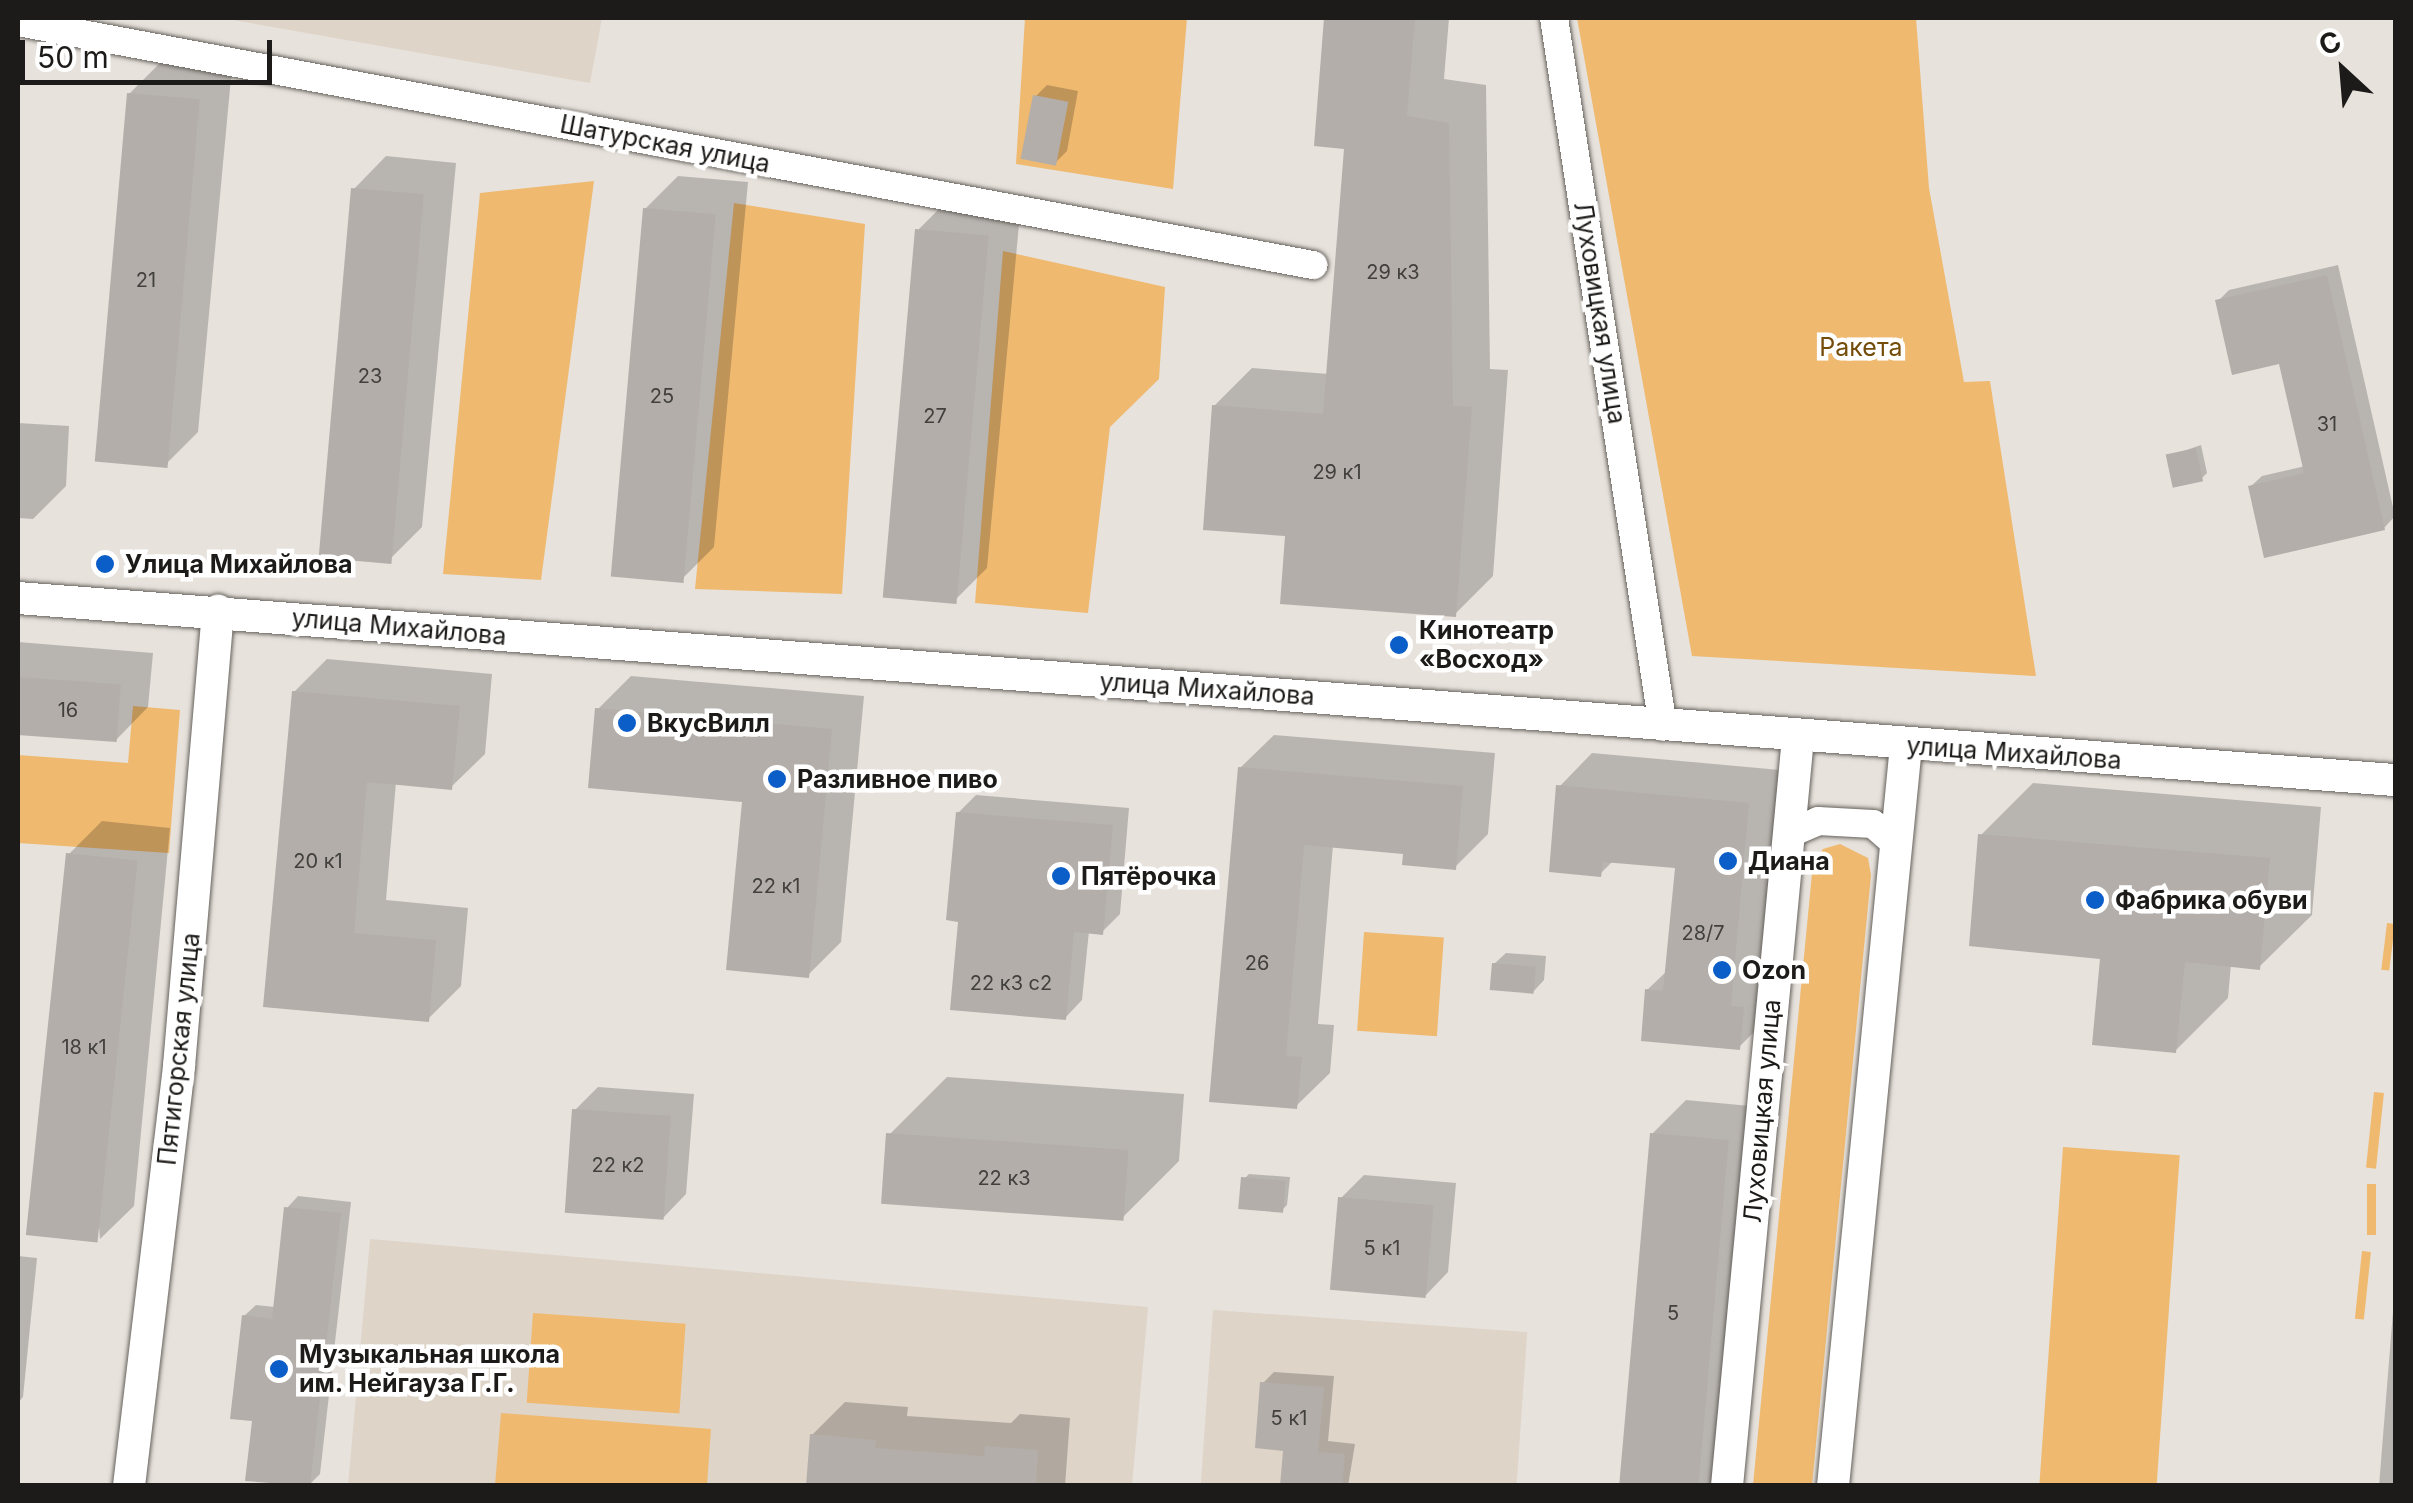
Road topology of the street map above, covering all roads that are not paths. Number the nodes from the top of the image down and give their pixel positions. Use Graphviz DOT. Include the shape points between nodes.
graph roads {
  1 [pos="1554,18"];
  2 [pos="18,22"];
  3 [pos="1312,266"];
  4 [pos="18,598"];
  5 [pos="218,611"];
  6 [pos="1662,727"];
  7 [pos="1798,737"];
  8 [pos="1906,745"];
  9 [pos="2396,780"];
  10 [pos="1788,834"];
  11 [pos="1896,844"];
  12 [pos="130,1486"];
  13 [pos="1727,1486"];
  14 [pos="1833,1486"];
  1 -- 6 [label="street, Луховицкая улица"];
  2 -- 3 [label="street, Шатурская улица"];
  4 -- 5 [label="street, улица Михайлова"];
  5 -- 6 [label="street, улица Михайлова"];
  5 -- 12 [label="street, Пятигорская улица" via="179,1066"];
  6 -- 7 [label="street, улица Михайлова"];
  7 -- 8 [label="street, улица Михайлова"];
  7 -- 10 [label="street, Луховицкая улица"];
  8 -- 9 [label="street, улица Михайлова"];
  8 -- 11 [label="street"];
  10 -- 11 [label="street" via="1818,820 1873,824"];
  10 -- 13 [label="street, Луховицкая улица"];
  11 -- 14 [label="street"];
}
